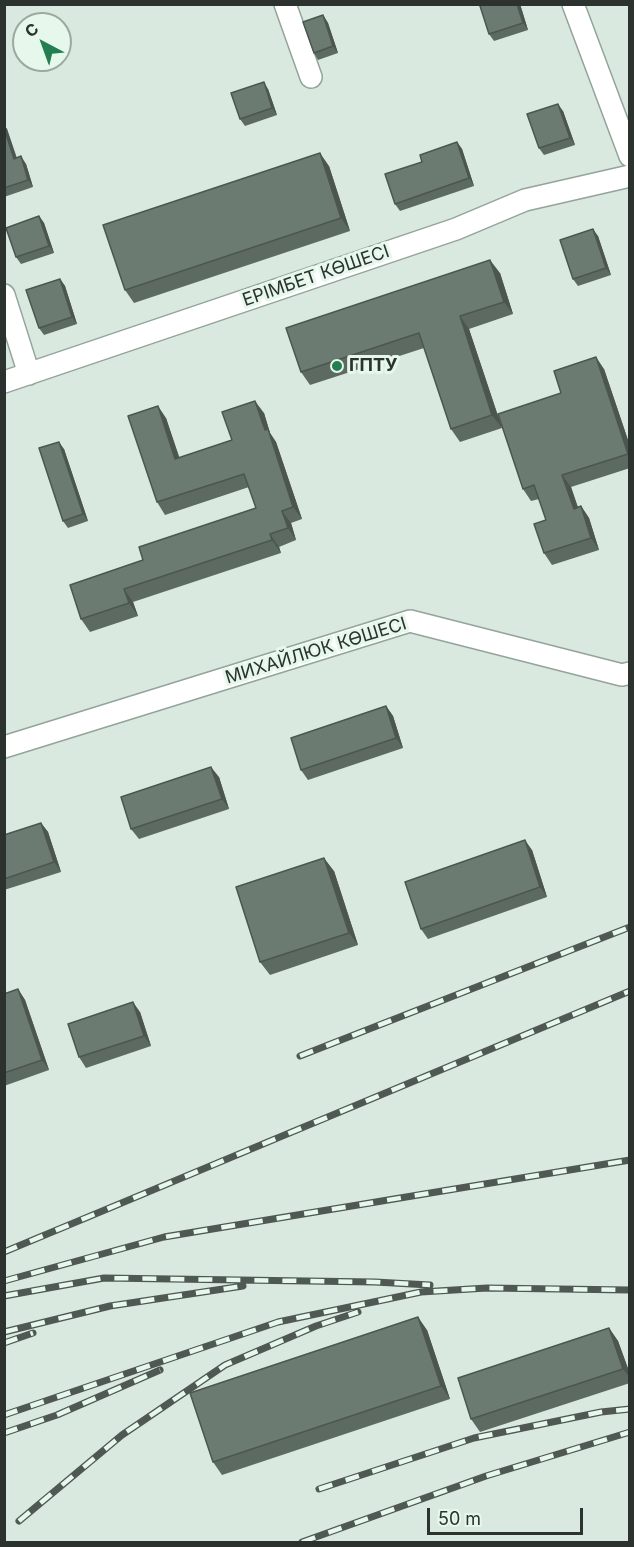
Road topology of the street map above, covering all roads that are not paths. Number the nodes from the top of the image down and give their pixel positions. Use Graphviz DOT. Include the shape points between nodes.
graph roads {
  1 [pos="285,4"];
  2 [pos="573,4"];
  3 [pos="311,77"];
  4 [pos="630,156"];
  5 [pos="630,176"];
  6 [pos="4,295"];
  7 [pos="29,374"];
  8 [pos="4,382"];
  9 [pos="630,673"];
  10 [pos="4,747"];
  1 -- 3 [label="street"];
  2 -- 4 [label="street"];
  5 -- 7 [label="street, ЕРІМБЕТ КӨШЕСІ" via="525,200 456,229"];
  6 -- 7 [label="street"];
  7 -- 8 [label="street, ЕРІМБЕТ КӨШЕСІ"];
  9 -- 10 [label="street, МИХАЙЛЮК КӨШЕСІ" via="622,675 410,621"];
}
